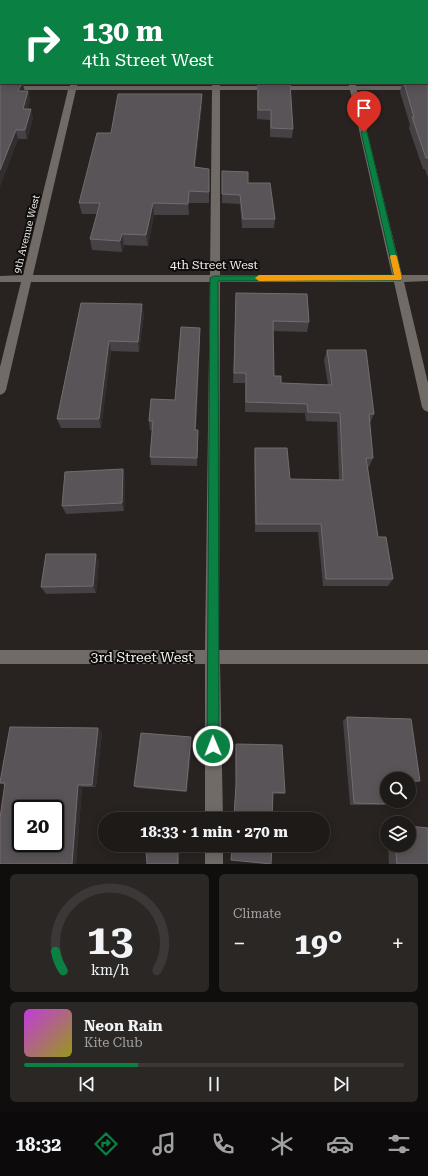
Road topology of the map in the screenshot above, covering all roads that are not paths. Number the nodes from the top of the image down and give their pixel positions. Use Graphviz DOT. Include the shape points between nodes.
graph roads {
  1 [pos="74,86"];
  2 [pos="216,86"];
  3 [pos="353,86"];
  4 [pos="0,88"];
  5 [pos="428,88"];
  6 [pos="214,278"];
  7 [pos="398,278"];
  8 [pos="428,278"];
  9 [pos="0,279"];
  10 [pos="26,279"];
  11 [pos="0,390"];
  12 [pos="428,407"];
  13 [pos="0,657"];
  14 [pos="212,657"];
  15 [pos="428,657"];
  16 [pos="214,812"];
  17 [pos="214,852"];
  18 [pos="214,864"];
  1 -- 2 [label="street"];
  1 -- 4 [label="street"];
  1 -- 10 [label="street, 9th Avenue West"];
  2 -- 3 [label="street"];
  2 -- 6 [label="street"];
  3 -- 5 [label="street"];
  3 -- 7 [label="street"];
  6 -- 7 [label="street, 4th Street West"];
  6 -- 10 [label="street, 4th Street West"];
  6 -- 14 [label="street"];
  7 -- 8 [label="street, 4th Street West"];
  7 -- 12 [label="street"];
  9 -- 10 [label="street, 4th Street West"];
  10 -- 11 [label="street, 9th Avenue West"];
  13 -- 14 [label="street, 3rd Street West"];
  14 -- 15 [label="street, 3rd Street West"];
  14 -- 16 [label="street"];
  17 -- 18 [label="street"];
}
